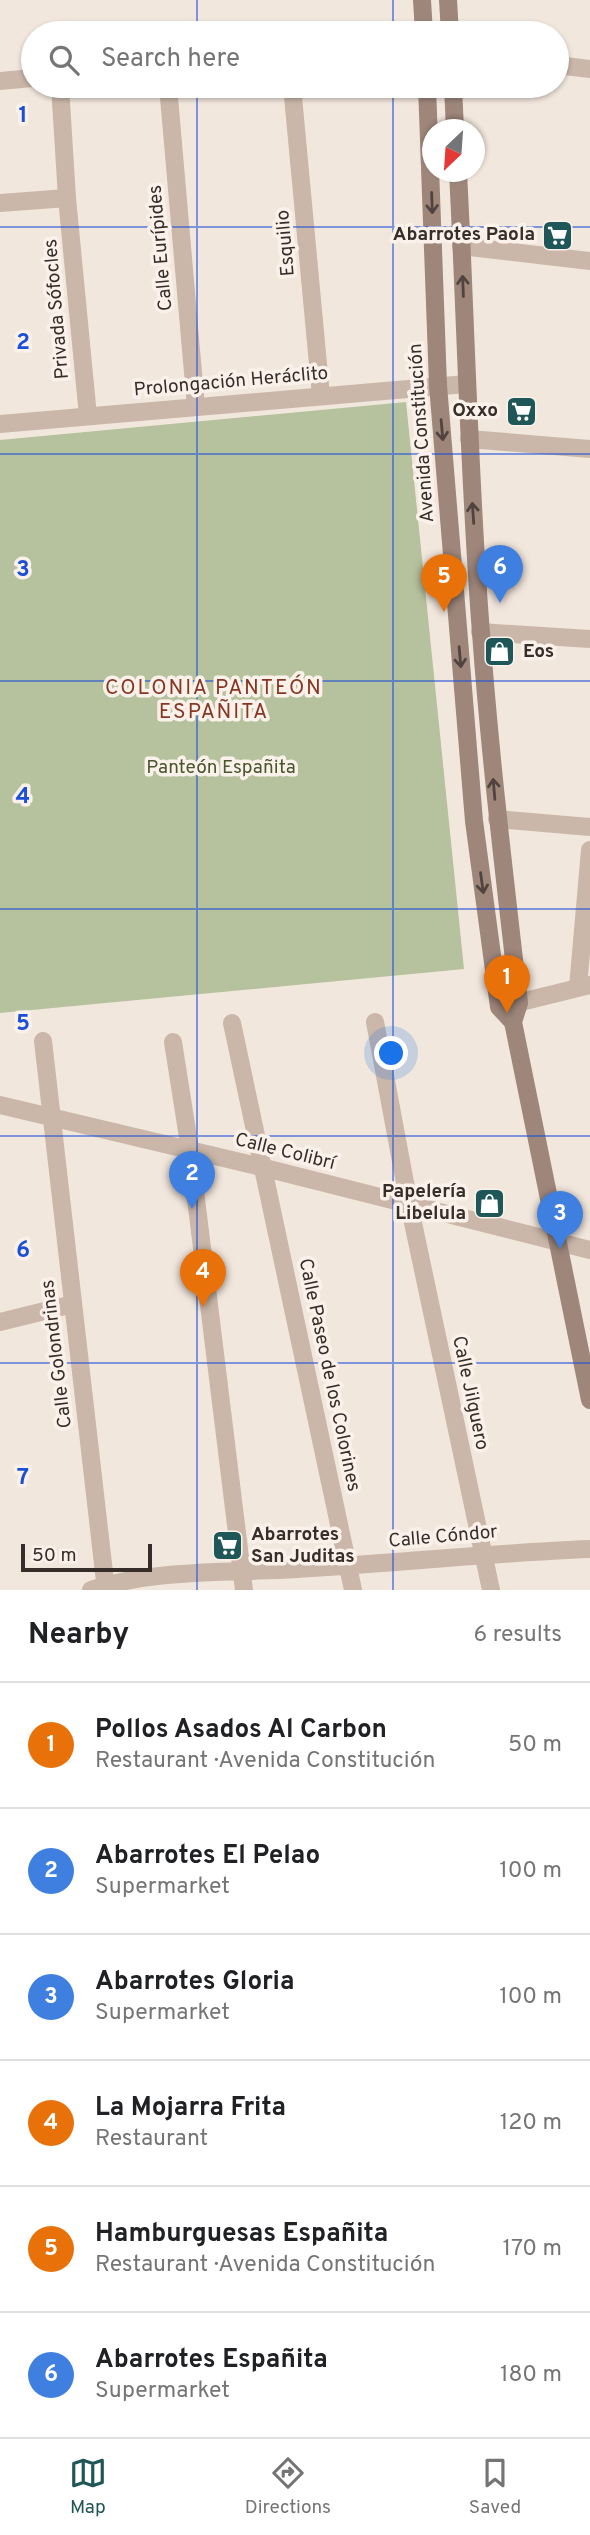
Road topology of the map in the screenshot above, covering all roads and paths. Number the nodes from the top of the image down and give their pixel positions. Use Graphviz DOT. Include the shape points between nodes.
graph roads {
  1 [pos="422,0"];
  2 [pos="448,0"];
  3 [pos="423,21"];
  4 [pos="449,21"];
  5 [pos="569,66"];
  6 [pos="590,69"];
  7 [pos="21,79"];
  8 [pos="0,81"];
  9 [pos="61,98"];
  10 [pos="169,98"];
  11 [pos="293,98"];
  12 [pos="427,98"];
  13 [pos="454,98"];
  14 [pos="454,119"];
  15 [pos="458,182"];
  16 [pos="67,198"];
  17 [pos="0,203"];
  18 [pos="461,246"];
  19 [pos="590,261"];
  20 [pos="466,384"];
  21 [pos="438,385"];
  22 [pos="321,396"];
  23 [pos="196,407"];
  24 [pos="88,416"];
  25 [pos="0,424"];
  26 [pos="468,439"];
  27 [pos="590,449"];
  28 [pos="480,632"];
  29 [pos="590,639"];
  30 [pos="497,819"];
  31 [pos="590,827"];
  32 [pos="590,850"];
  33 [pos="584,986"];
  34 [pos="519,1003"];
  35 [pos="499,1007"];
  36 [pos="375,1022"];
  37 [pos="513,1022"];
  38 [pos="232,1023"];
  39 [pos="43,1041"];
  40 [pos="173,1042"];
  41 [pos="0,1105"];
  42 [pos="51,1118"];
  43 [pos="190,1150"];
  44 [pos="264,1168"];
  45 [pos="409,1204"];
  46 [pos="559,1243"];
  47 [pos="590,1250"];
  48 [pos="73,1304"];
  49 [pos="0,1322"];
  50 [pos="590,1400"];
  51 [pos="590,1549"];
  52 [pos="483,1554"];
  53 [pos="348,1566"];
  54 [pos="243,1581"];
  55 [pos="101,1588"];
  56 [pos="353,1590"];
  57 [pos="491,1590"];
  1 -- 3 [label="main road"];
  2 -- 4 [label="main road"];
  5 -- 6 [label="street"];
  7 -- 8 [label="street"];
  9 -- 16 [label="street, Privada Sófocles"];
  10 -- 23 [label="street, Calle Eurípides"];
  11 -- 22 [label="street, Esquilio"];
  12 -- 21 [label="main road, Avenida Constitución, one-way"];
  13 -- 14 [label="main road"];
  15 -- 18 [label="main road"];
  16 -- 17 [label="street"];
  16 -- 24 [label="street, Privada Sófocles"];
  18 -- 19 [label="street"];
  20 -- 18 [label="main road, one-way"];
  20 -- 21 [label="street, Prolongación Heráclito"];
  20 -- 26 [label="main road"];
  21 -- 22 [label="street, Prolongación Heráclito"];
  21 -- 35 [label="main road, Avenida Constitución, one-way" via="474,821"];
  22 -- 23 [label="street, Prolongación Heráclito"];
  23 -- 24 [label="street, Prolongación Heráclito"];
  24 -- 25 [label="street, Prolongación Heráclito"];
  26 -- 27 [label="street"];
  28 -- 26 [label="main road, one-way"];
  28 -- 29 [label="street"];
  30 -- 28 [label="main road, one-way"];
  30 -- 31 [label="street"];
  30 -- 34 [label="main road"];
  32 -- 33 [label="street"];
  33 -- 34 [label="street"];
  34 -- 35 [label="street"];
  34 -- 37 [label="main road"];
  35 -- 37 [label="main road"];
  36 -- 45 [label="street, Calle Jilguero"];
  37 -- 46 [label="main road"];
  38 -- 44 [label="street, Calle Paseo de los Colorines"];
  39 -- 42 [label="street, Calle Golondrinas"];
  40 -- 43 [label="street"];
  41 -- 42 [label="street, Calle Colibrí"];
  42 -- 43 [label="street, Calle Colibrí"];
  42 -- 48 [label="street, Calle Golondrinas"];
  43 -- 44 [label="street, Calle Colibrí"];
  43 -- 54 [label="street"];
  44 -- 45 [label="street, Calle Colibrí"];
  44 -- 53 [label="street, Calle Paseo de los Colorines"];
  45 -- 46 [label="street, Calle Colibrí"];
  45 -- 52 [label="street, Calle Jilguero"];
  46 -- 47 [label="street, Calle Colibrí"];
  46 -- 50 [label="main road"];
  48 -- 49 [label="street"];
  48 -- 55 [label="street, Calle Golondrinas"];
  51 -- 52 [label="street, Calle Cóndor"];
  52 -- 53 [label="street, Calle Cóndor"];
  52 -- 57 [label="street, Calle Jilguero"];
  53 -- 54 [label="street, Calle Cóndor"];
  53 -- 56 [label="street, Calle Paseo de los Colorines"];
  54 -- 55 [label="street, Calle Cóndor" via="169,1576"];
}
